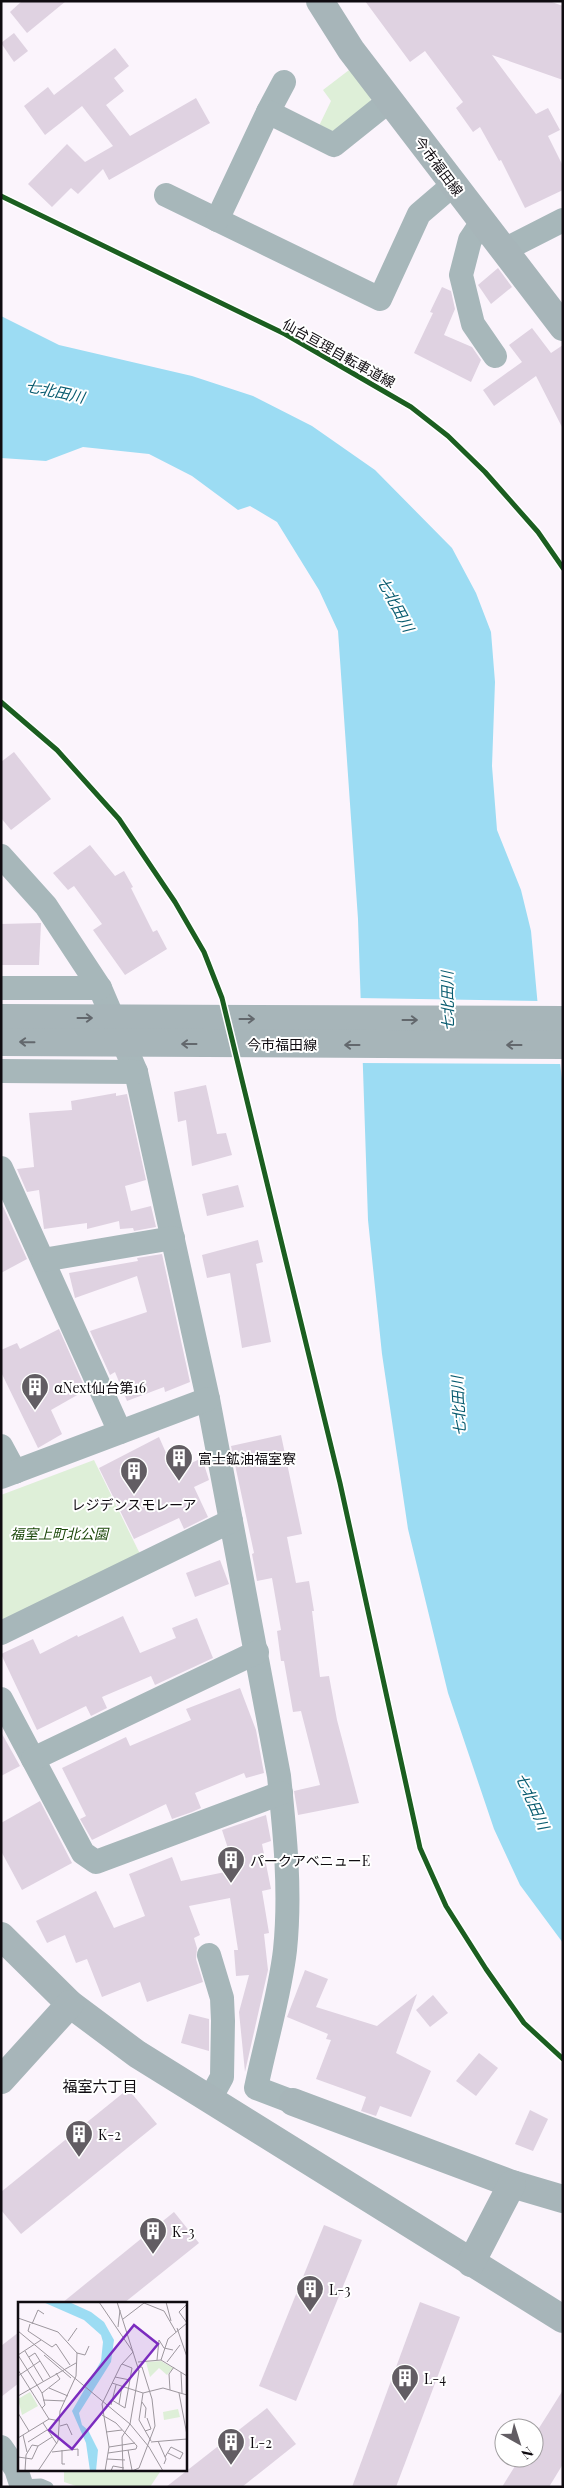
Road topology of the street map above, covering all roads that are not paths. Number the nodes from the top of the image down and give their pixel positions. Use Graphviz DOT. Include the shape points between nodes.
graph roads {
  1 [pos="320,1"];
  2 [pos="284,82"];
  3 [pos="389,101"];
  4 [pos="268,112"];
  5 [pos="454,184"];
  6 [pos="166,195"];
  7 [pos="217,220"];
  8 [pos="563,220"];
  9 [pos="482,222"];
  10 [pos="504,250"];
  11 [pos="563,327"];
  12 [pos="495,356"];
  13 [pos="1,856"];
  14 [pos="1,988"];
  15 [pos="100,988"];
  16 [pos="1,1018"];
  17 [pos="563,1020"];
  18 [pos="1,1042"];
  19 [pos="563,1045"];
  20 [pos="1,1071"];
  21 [pos="136,1072"];
  22 [pos="1,1168"];
  23 [pos="173,1238"];
  24 [pos="43,1260"];
  25 [pos="208,1399"];
  26 [pos="120,1432"];
  27 [pos="1,1446"];
  28 [pos="8,1474"];
  29 [pos="231,1521"];
  30 [pos="1,1633"];
  31 [pos="257,1652"];
  32 [pos="1,1699"];
  33 [pos="33,1759"];
  34 [pos="281,1793"];
  35 [pos="2,1937"];
  36 [pos="209,1955"];
  37 [pos="70,2004"];
  38 [pos="1,2080"];
  39 [pos="210,2100"];
  40 [pos="293,2102"];
  41 [pos="512,2184"];
  42 [pos="563,2199"];
  43 [pos="471,2263"];
  44 [pos="563,2319"];
  45 [pos="1,2447"];
  46 [pos="22,2486"];
  47 [pos="48,2487"];
  1 -- 3 [label="main road, 今市福田線"];
  2 -- 4 [label="street"];
  3 -- 4 [label="street" via="334,145"];
  3 -- 5 [label="main road, 今市福田線"];
  4 -- 7 [label="street"];
  5 -- 7 [label="street" via="419,214 380,299"];
  5 -- 9 [label="main road, 今市福田線"];
  6 -- 7 [label="street"];
  8 -- 10 [label="street"];
  9 -- 10 [label="main road, 今市福田線"];
  9 -- 12 [label="street" via="470,240 460,275 473,324"];
  10 -- 11 [label="main road, 今市福田線"];
  13 -- 15 [label="street" via="46,906"];
  14 -- 15 [label="street"];
  15 -- 21 [label="street"];
  16 -- 17 [label="main road, 今市福田線, one-way, bridge"];
  19 -- 18 [label="main road, 今市福田線, one-way, bridge"];
  20 -- 21 [label="street"];
  21 -- 23 [label="street"];
  22 -- 24 [label="street"];
  23 -- 24 [label="street"];
  23 -- 25 [label="street"];
  24 -- 26 [label="street"];
  25 -- 26 [label="street"];
  25 -- 29 [label="street"];
  26 -- 28 [label="street"];
  27 -- 28 [label="street"];
  29 -- 30 [label="street"];
  29 -- 31 [label="street"];
  31 -- 33 [label="street"];
  31 -- 34 [label="street"];
  32 -- 33 [label="street"];
  33 -- 34 [label="street" via="83,1853 96,1862"];
  34 -- 40 [label="street" via="288,1916 285,1952 256,2088"];
  35 -- 37 [label="main road"];
  36 -- 39 [label="street" via="222,1998 224,2021 222,2077"];
  37 -- 38 [label="main road"];
  37 -- 39 [label="main road" via="137,2054"];
  39 -- 43 [label="main road"];
  40 -- 41 [label="main road"];
  41 -- 42 [label="main road"];
  41 -- 43 [label="main road"];
  43 -- 44 [label="main road"];
  45 -- 46 [label="street" via="16,2469"];
  46 -- 47 [label="lane" via="40,2484"];
}
